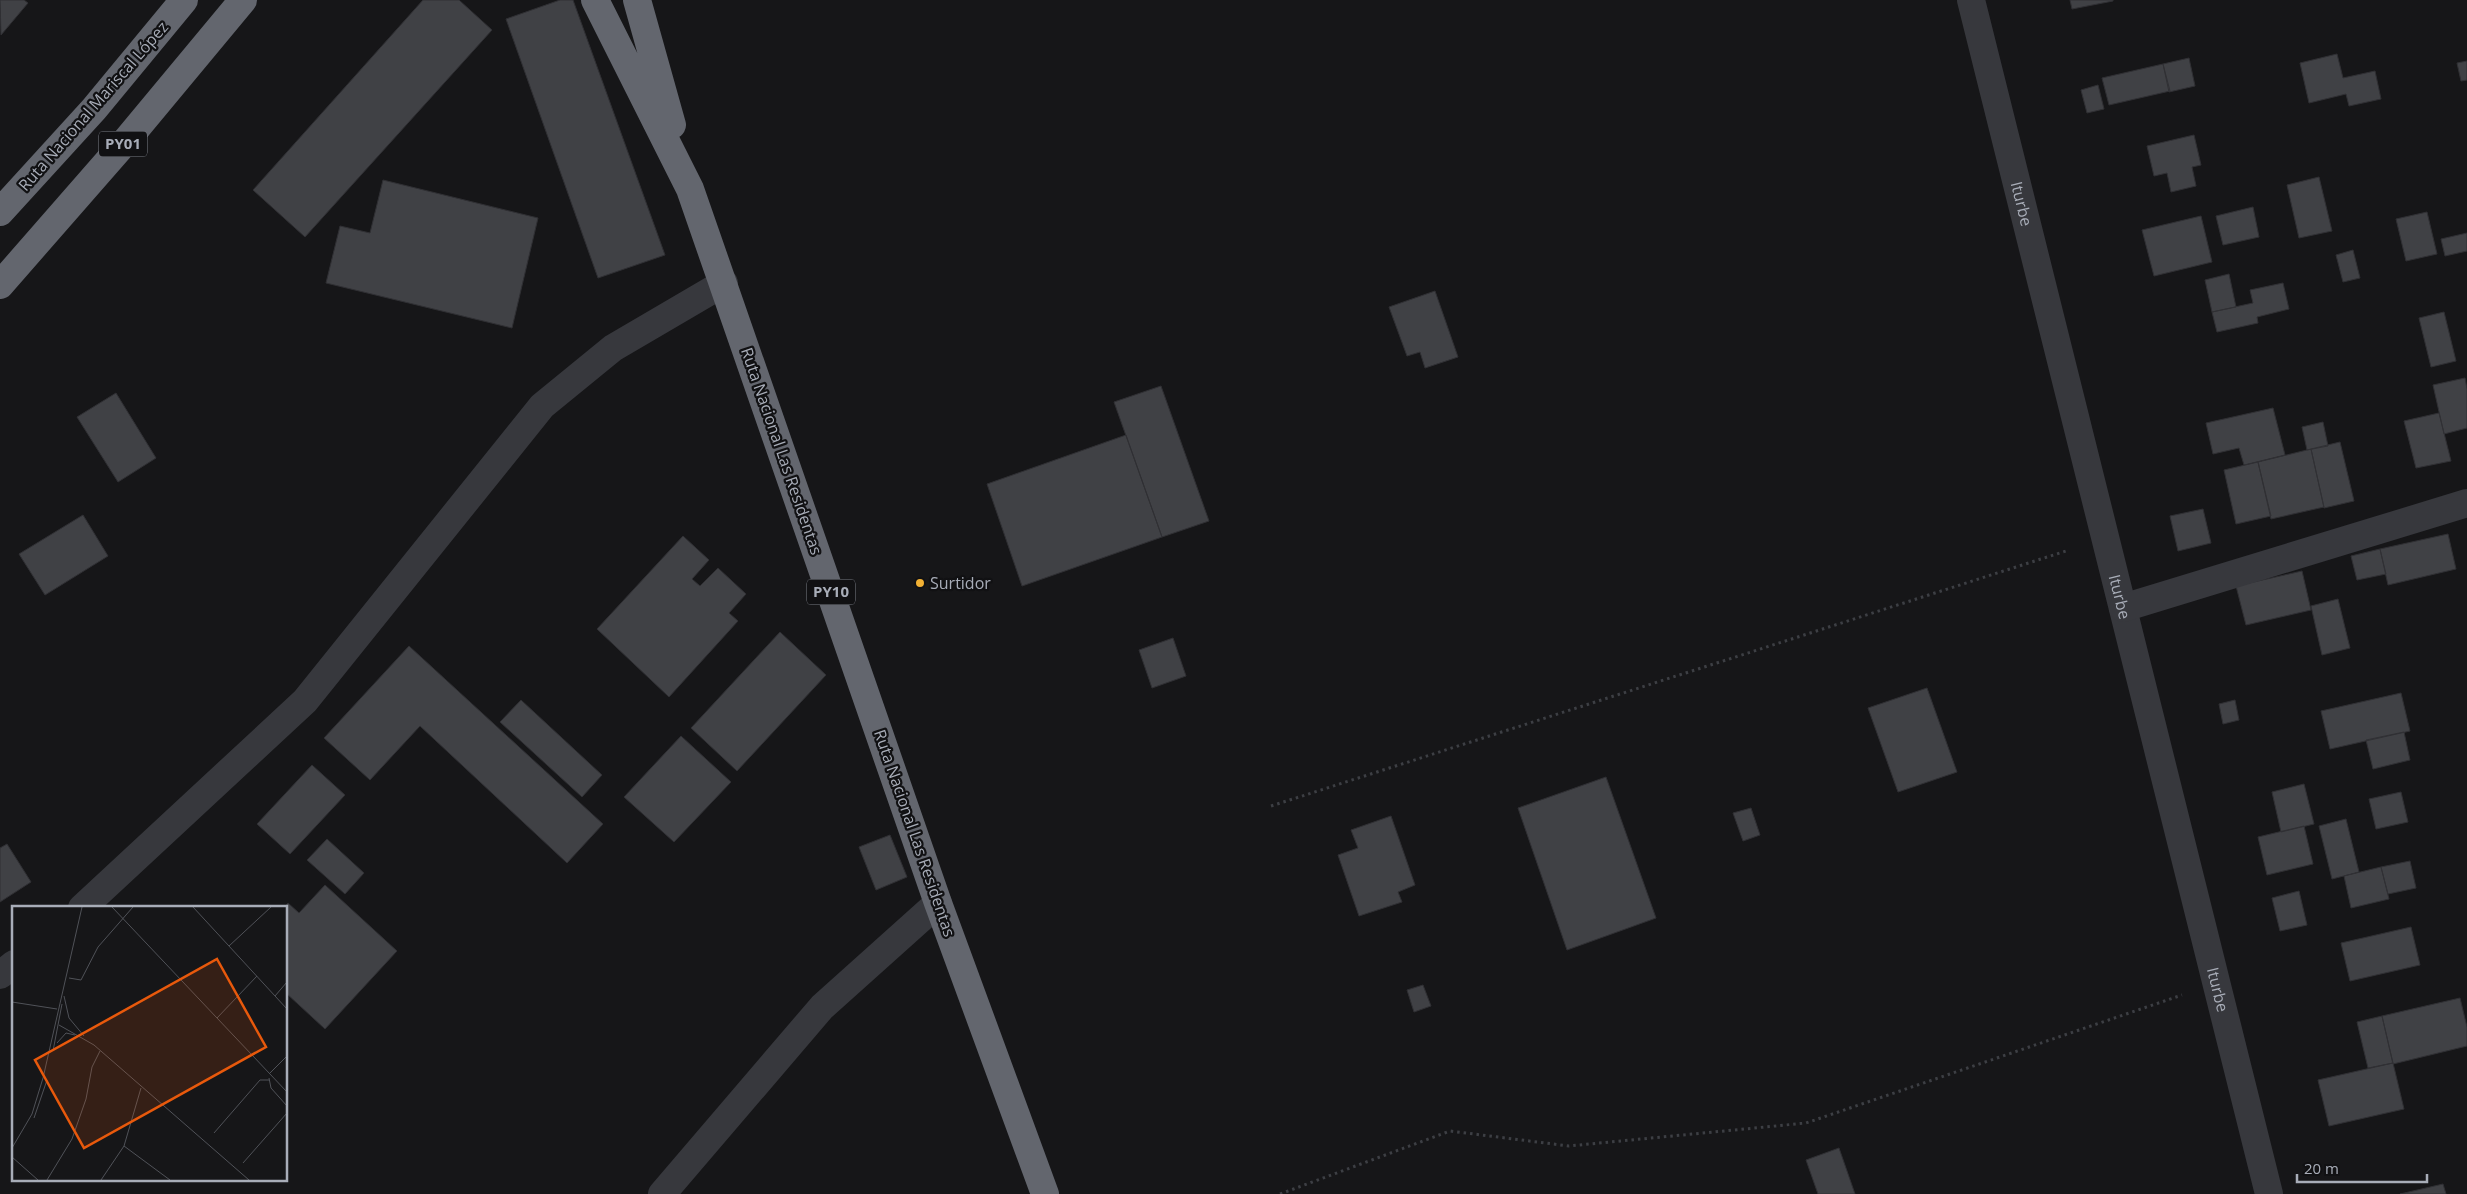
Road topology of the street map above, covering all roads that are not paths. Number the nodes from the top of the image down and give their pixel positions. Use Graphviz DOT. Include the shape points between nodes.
graph roads {
  1 [pos="184,0"];
  2 [pos="637,0"];
  3 [pos="1971,0"];
  4 [pos="241,3"];
  5 [pos="595,5"];
  6 [pos="690,190"];
  7 [pos="0,212"];
  8 [pos="724,283"];
  9 [pos="0,285"];
  10 [pos="2467,503"];
  11 [pos="2122,608"];
  12 [pos="938,903"];
  13 [pos="84,906"];
  14 [pos="12,966"];
  15 [pos="0,975"];
  16 [pos="662,1194"];
  17 [pos="1045,1194"];
  18 [pos="2269,1194"];
  1 -- 7 [label="highway, Ruta Nacional Mariscal López / PY01" via="94,109"];
  2 -- 6 [label="highway"];
  3 -- 11 [label="street, Iturbe"];
  4 -- 9 [label="highway, PY01"];
  5 -- 6 [label="highway, Ruta Nacional Las Residentas / PY10"];
  6 -- 8 [label="highway, Ruta Nacional Las Residentas / PY10"];
  8 -- 12 [label="highway, Ruta Nacional Las Residentas / PY10"];
  8 -- 13 [label="street" via="613,348 542,406 305,701"];
  10 -- 11 [label="street"];
  11 -- 18 [label="street, Iturbe"];
  12 -- 16 [label="street" via="822,1007"];
  12 -- 17 [label="highway, Ruta Nacional Las Residentas / PY10"];
  14 -- 15 [label="street"];
}
